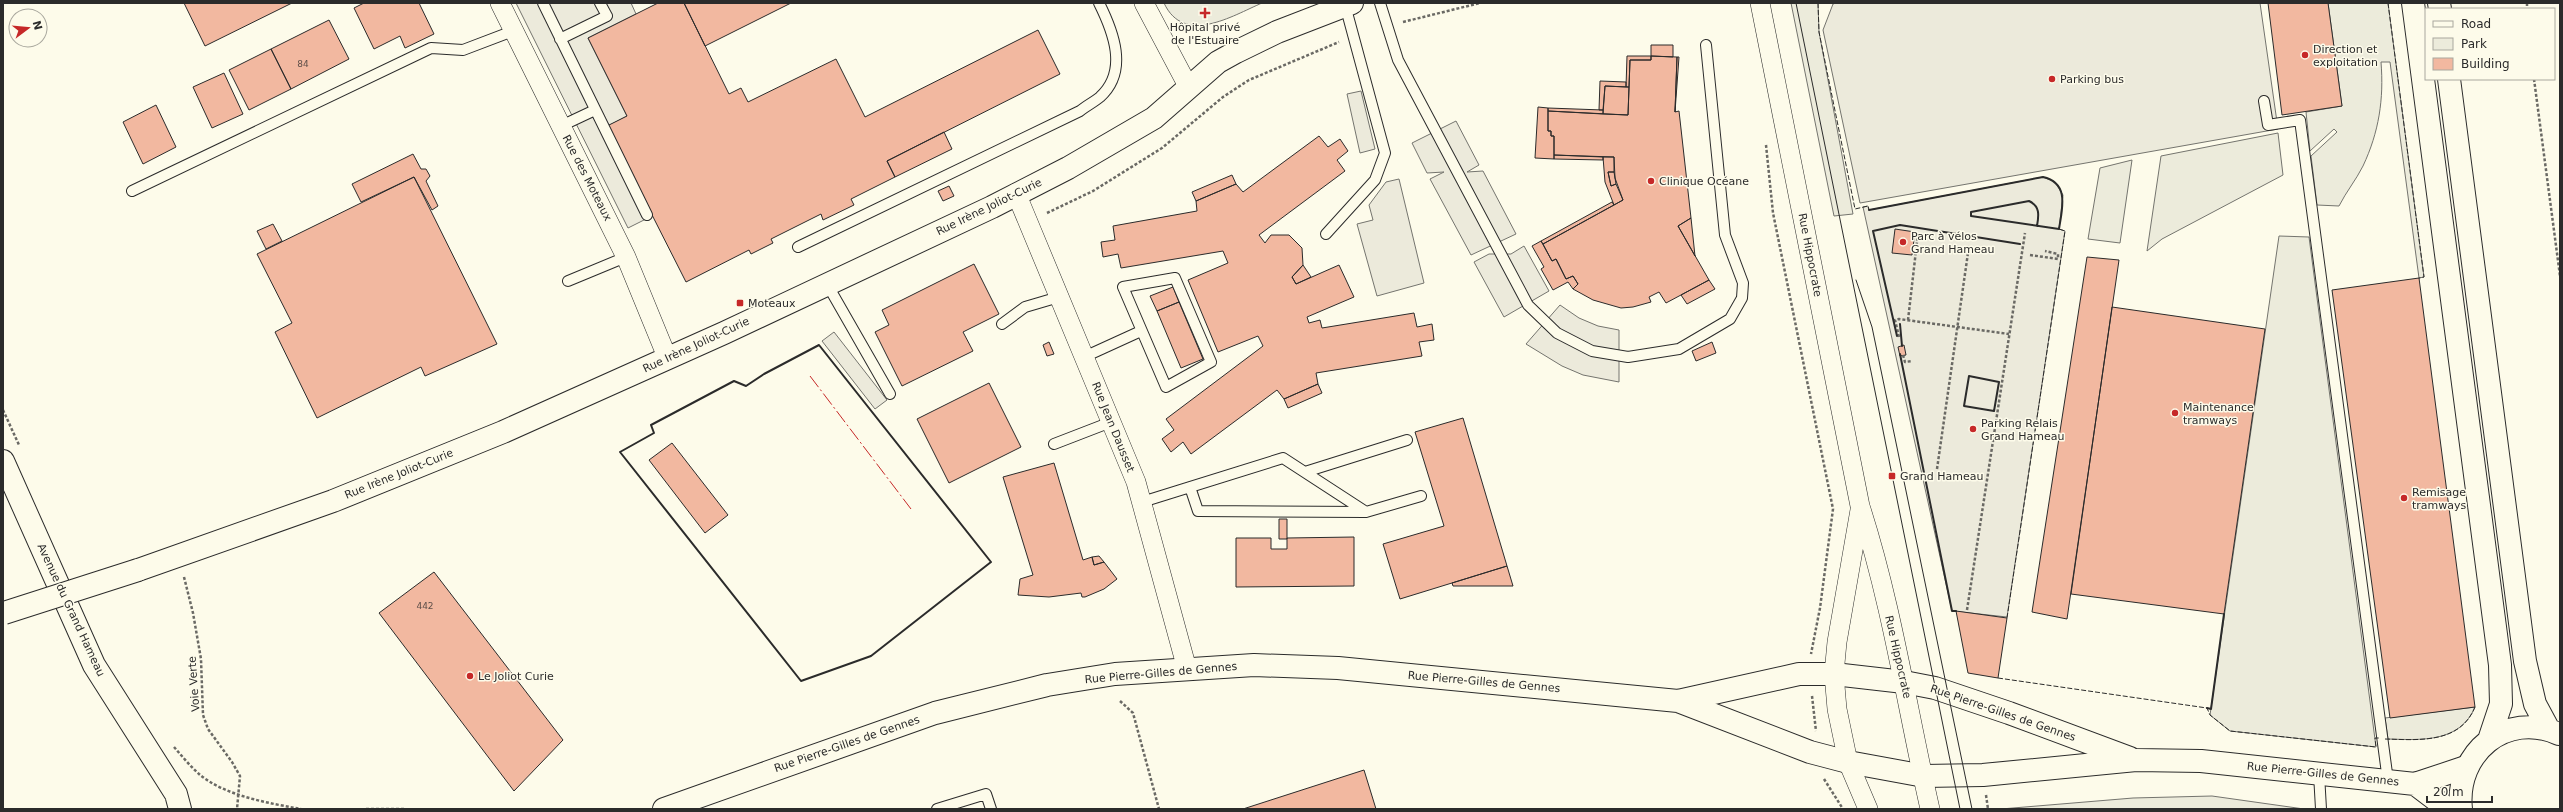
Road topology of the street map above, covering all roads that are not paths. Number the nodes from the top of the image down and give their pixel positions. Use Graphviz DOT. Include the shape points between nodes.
graph roads {
  1 [pos="500,3"];
  2 [pos="542,3"];
  3 [pos="600,3"];
  4 [pos="1099,3"];
  5 [pos="1144,3"];
  6 [pos="1380,3"];
  7 [pos="1760,3"];
  8 [pos="2413,3"];
  9 [pos="1348,4"];
  10 [pos="514,30"];
  11 [pos="560,39"];
  12 [pos="1706,45"];
  13 [pos="2449,80"];
  14 [pos="1189,88"];
  15 [pos="2264,101"];
  16 [pos="595,110"];
  17 [pos="561,126"];
  18 [pos="132,191"];
  19 [pos="1016,193"];
  20 [pos="647,216"];
  21 [pos="1326,234"];
  22 [pos="798,248"];
  23 [pos="626,257"];
  24 [pos="568,281"];
  25 [pos="827,284"];
  26 [pos="1060,297"];
  27 [pos="1002,324"];
  28 [pos="1142,331"];
  29 [pos="667,357"];
  30 [pos="1084,357"];
  31 [pos="890,394"];
  32 [pos="1111,422"];
  33 [pos="1407,440"];
  34 [pos="1054,444"];
  35 [pos="3,461"];
  36 [pos="1305,472"];
  37 [pos="1190,487"];
  38 [pos="1421,496"];
  39 [pos="1142,502"];
  40 [pos="1860,506"];
  41 [pos="1366,512"];
  42 [pos="3,613"];
  43 [pos="1187,669"];
  44 [pos="1834,674"];
  45 [pos="1904,682"];
  46 [pos="1678,701"];
  47 [pos="2554,732"];
  48 [pos="2489,740"];
  49 [pos="2136,760"];
  50 [pos="1848,762"];
  51 [pos="2466,767"];
  52 [pos="2319,774"];
  53 [pos="1924,776"];
  54 [pos="2388,781"];
  55 [pos="2415,784"];
  56 [pos="178,801"];
  57 [pos="195,809"];
  58 [pos="664,809"];
  59 [pos="937,809"];
  60 [pos="991,809"];
  61 [pos="1868,809"];
  62 [pos="1930,809"];
  63 [pos="2321,809"];
  64 [pos="2448,809"];
  65 [pos="2461,809"];
  1 -- 10 [label="street, Rue des Moteaux"];
  2 -- 11 [label="lane"];
  3 -- 11 [label="lane" via="607,16"];
  4 -- 22 [label="lane" via="1111,27 1117,56 1112,80 1101,96 1080,111"];
  5 -- 14 [label="street"];
  6 -- 12 [label="lane" via="1398,60 1528,305 1557,333 1592,351 1628,357 1678,349 1730,319 1742,298 1743,283 1725,235"];
  7 -- 40 [label="street, Rue Hippocrate"];
  8 -- 48 [label="main road" via="2500,665 2501,704"];
  9 -- 14 [label="main road, Rue Irène Joliot-Curie" via="1277,32 1236,52 1218,62"];
  9 -- 21 [label="lane" via="1385,152 1375,180"];
  10 -- 17 [label="street, Rue des Moteaux"];
  10 -- 18 [label="lane" via="463,50 431,48"];
  11 -- 16 [label="lane"];
  13 -- 47 [label="main road" via="2525,661 2535,704"];
  14 -- 19 [label="main road, Rue Irène Joliot-Curie" via="1154,118 1118,140"];
  15 -- 54 [label="lane" via="2268,125 2300,120"];
  16 -- 17 [label="lane"];
  16 -- 20 [label="lane"];
  17 -- 23 [label="street, Rue des Moteaux"];
  19 -- 25 [label="main road, Rue Irène Joliot-Curie"];
  19 -- 26 [label="street, Rue Jean Dausset"];
  23 -- 24 [label="lane"];
  23 -- 29 [label="street, Rue des Moteaux"];
  25 -- 29 [label="main road, Rue Irène Joliot-Curie"];
  25 -- 31 [label="lane"];
  26 -- 27 [label="lane" via="1025,307"];
  26 -- 30 [label="street, Rue Jean Dausset"];
  28 -- 28 [label="lane" via="1166,387 1212,362 1175,278 1123,287"];
  28 -- 30 [label="lane"];
  29 -- 42 [label="main road, Rue Irène Joliot-Curie, bridge" via="503,432 333,501 138,570"];
  30 -- 32 [label="street, Rue Jean Dausset"];
  32 -- 34 [label="lane"];
  32 -- 39 [label="street, Rue Jean Dausset"];
  33 -- 36 [label="lane"];
  35 -- 56 [label="main road, Avenue du Grand Hameau" via="94,665"];
  36 -- 37 [label="lane" via="1283,458"];
  36 -- 41 [label="lane"];
  37 -- 39 [label="lane"];
  37 -- 41 [label="lane" via="1198,511"];
  38 -- 41 [label="lane"];
  39 -- 43 [label="street, Rue Jean Dausset"];
  40 -- 44 [label="street, Rue Hippocrate"];
  40 -- 45 [label="street, Rue Hippocrate" via="1872,541"];
  43 -- 46 [label="main road, Rue Pierre-Gilles de Gennes" via="1254,665 1338,668"];
  43 -- 58 [label="main road, Rue Pierre-Gilles de Gennes" via="1115,674 1047,685 935,713"];
  44 -- 45 [label="main road, Rue Pierre-Gilles de Gennes"];
  44 -- 46 [label="main road, Rue Pierre-Gilles de Gennes" via="1809,674"];
  44 -- 50 [label="street, Rue Hippocrate" via="1837,709"];
  45 -- 49 [label="main road, Rue Pierre-Gilles de Gennes" via="1935,688"];
  45 -- 53 [label="street, Rue Hippocrate"];
  46 -- 50 [label="main road, Rue Pierre-Gilles de Gennes" via="1819,754"];
  47 -- 48 [label="main road" via="2528,727 2515,729"];
  48 -- 51 [label="main road" via="2476,752"];
  49 -- 52 [label="main road, Rue Pierre-Gilles de Gennes" via="2201,761"];
  49 -- 53 [label="main road, Rue Pierre-Gilles de Gennes" via="1983,775"];
  50 -- 53 [label="main road, Rue Pierre-Gilles de Gennes"];
  50 -- 61 [label="street, Rue Hippocrate"];
  51 -- 55 [label="main road, Rue Pierre-Gilles de Gennes"];
  51 -- 65 [label="main road" via="2462,781"];
  52 -- 54 [label="main road, Rue Pierre-Gilles de Gennes"];
  52 -- 63 [label="lane"];
  53 -- 62 [label="street, Rue Hippocrate"];
  54 -- 55 [label="main road, Rue Pierre-Gilles de Gennes"];
  55 -- 64 [label="main road, Rue Pierre-Gilles de Gennes"];
  56 -- 57 [label="main road, Avenue du Grand Hameau"];
  59 -- 60 [label="lane" via="986,794"];
}
